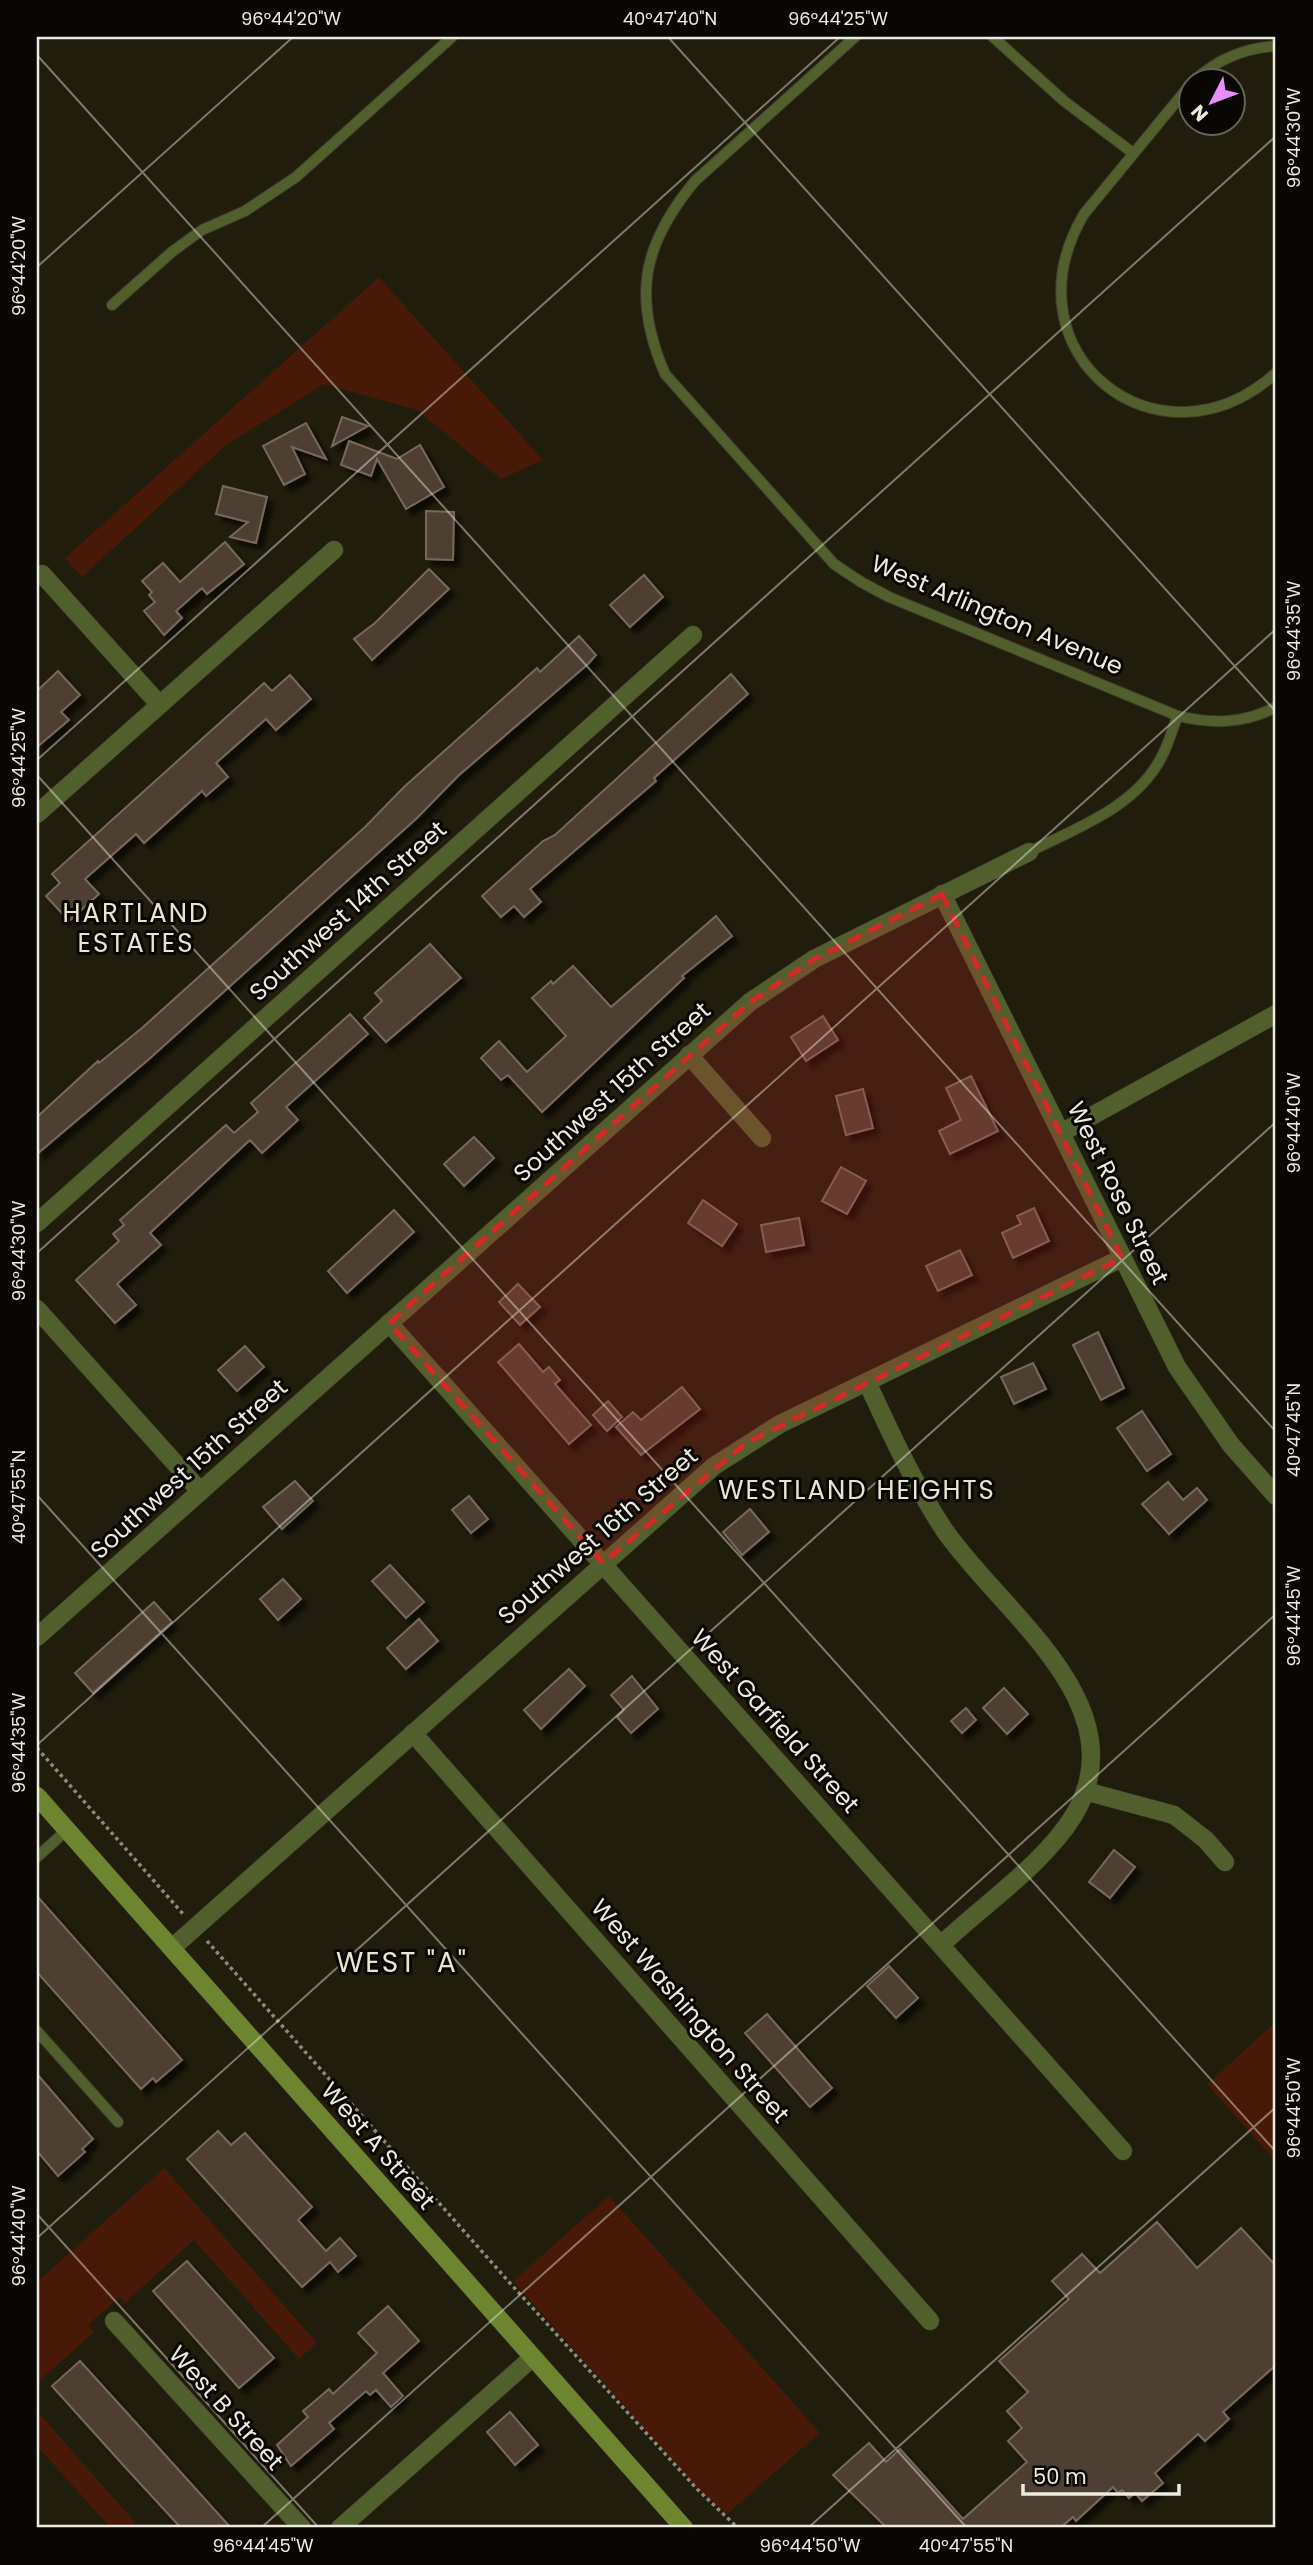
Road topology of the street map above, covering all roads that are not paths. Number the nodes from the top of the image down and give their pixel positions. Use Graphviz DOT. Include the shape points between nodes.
graph roads {
  1 [pos="452,37"];
  2 [pos="855,37"];
  3 [pos="993,37"];
  4 [pos="1276,46"];
  5 [pos="1213,66"];
  6 [pos="1176,103"];
  7 [pos="1133,153"];
  8 [pos="112,305"];
  9 [pos="1276,373"];
  10 [pos="334,550"];
  11 [pos="42,574"];
  12 [pos="693,635"];
  13 [pos="159,705"];
  14 [pos="1276,707"];
  15 [pos="1178,716"];
  16 [pos="37,814"];
  17 [pos="1029,852"];
  18 [pos="942,894"];
  19 [pos="1275,1017"];
  20 [pos="690,1055"];
  21 [pos="1060,1133"];
  22 [pos="762,1138"];
  23 [pos="37,1223"];
  24 [pos="1122,1258"];
  25 [pos="37,1309"];
  26 [pos="389,1323"];
  27 [pos="867,1382"];
  28 [pos="200,1491"];
  29 [pos="1276,1496"];
  30 [pos="603,1563"];
  31 [pos="37,1637"];
  32 [pos="413,1734"];
  33 [pos="1085,1791"];
  34 [pos="37,1796"];
  35 [pos="67,1830"];
  36 [pos="37,1857"];
  37 [pos="1225,1862"];
  38 [pos="941,1945"];
  39 [pos="172,1948"];
  40 [pos="37,2031"];
  41 [pos="118,2122"];
  42 [pos="1124,2151"];
  43 [pos="114,2321"];
  44 [pos="930,2321"];
  45 [pos="532,2358"];
  46 [pos="302,2528"];
  47 [pos="340,2528"];
  48 [pos="684,2528"];
  1 -- 8 [label="lane" via="296,177 246,211 202,230"];
  2 -- 15 [label="lane, West Arlington Avenue" via="695,181 656,237 645,275 645,311 665,374 834,564 889,597"];
  3 -- 7 [label="lane" via="1063,101"];
  4 -- 5 [label="lane" via="1238,53"];
  6 -- 7 [label="lane"];
  7 -- 9 [label="lane" via="1084,215 1064,256 1060,298 1074,349 1102,383 1130,401 1160,410 1187,413 1220,408 1245,397"];
  10 -- 13 [label="street"];
  11 -- 13 [label="street"];
  12 -- 23 [label="street, Southwest 14th Street"];
  13 -- 16 [label="street"];
  14 -- 15 [label="lane" via="1248,719 1222,722"];
  15 -- 17 [label="lane, Southwest 15th Street" via="1162,757 1143,784 1111,809"];
  17 -- 18 [label="street, Southwest 15th Street"];
  18 -- 20 [label="street, Southwest 15th Street" via="792,972"];
  18 -- 21 [label="street, West Rose Street"];
  19 -- 21 [label="street"];
  20 -- 22 [label="street"];
  20 -- 26 [label="street, Southwest 15th Street"];
  21 -- 24 [label="street, West Rose Street"];
  24 -- 27 [label="street, Southwest 16th Street"];
  24 -- 29 [label="street, West Rose Street" via="1202,1407"];
  25 -- 28 [label="street"];
  26 -- 28 [label="street, Southwest 15th Street"];
  26 -- 30 [label="street, West Garfield Street"];
  27 -- 30 [label="street, Southwest 16th Street" via="746,1443"];
  27 -- 33 [label="street" via="914,1479 944,1528 1059,1666 1079,1697 1088,1736"];
  28 -- 31 [label="street, Southwest 15th Street"];
  30 -- 32 [label="street, Southwest 16th Street"];
  30 -- 38 [label="street, West Garfield Street"];
  32 -- 39 [label="street, Southwest 16th Street"];
  32 -- 44 [label="street, West Washington Street"];
  33 -- 37 [label="street" via="1174,1815"];
  33 -- 38 [label="street" via="1059,1836"];
  34 -- 35 [label="main road, West A Street"];
  35 -- 36 [label="lane"];
  35 -- 39 [label="main road, West A Street"];
  38 -- 42 [label="street, West Garfield Street"];
  39 -- 45 [label="main road, West A Street"];
  40 -- 41 [label="lane"];
  43 -- 46 [label="street, West B Street"];
  45 -- 47 [label="street"];
  45 -- 48 [label="main road, West A Street"];
}
